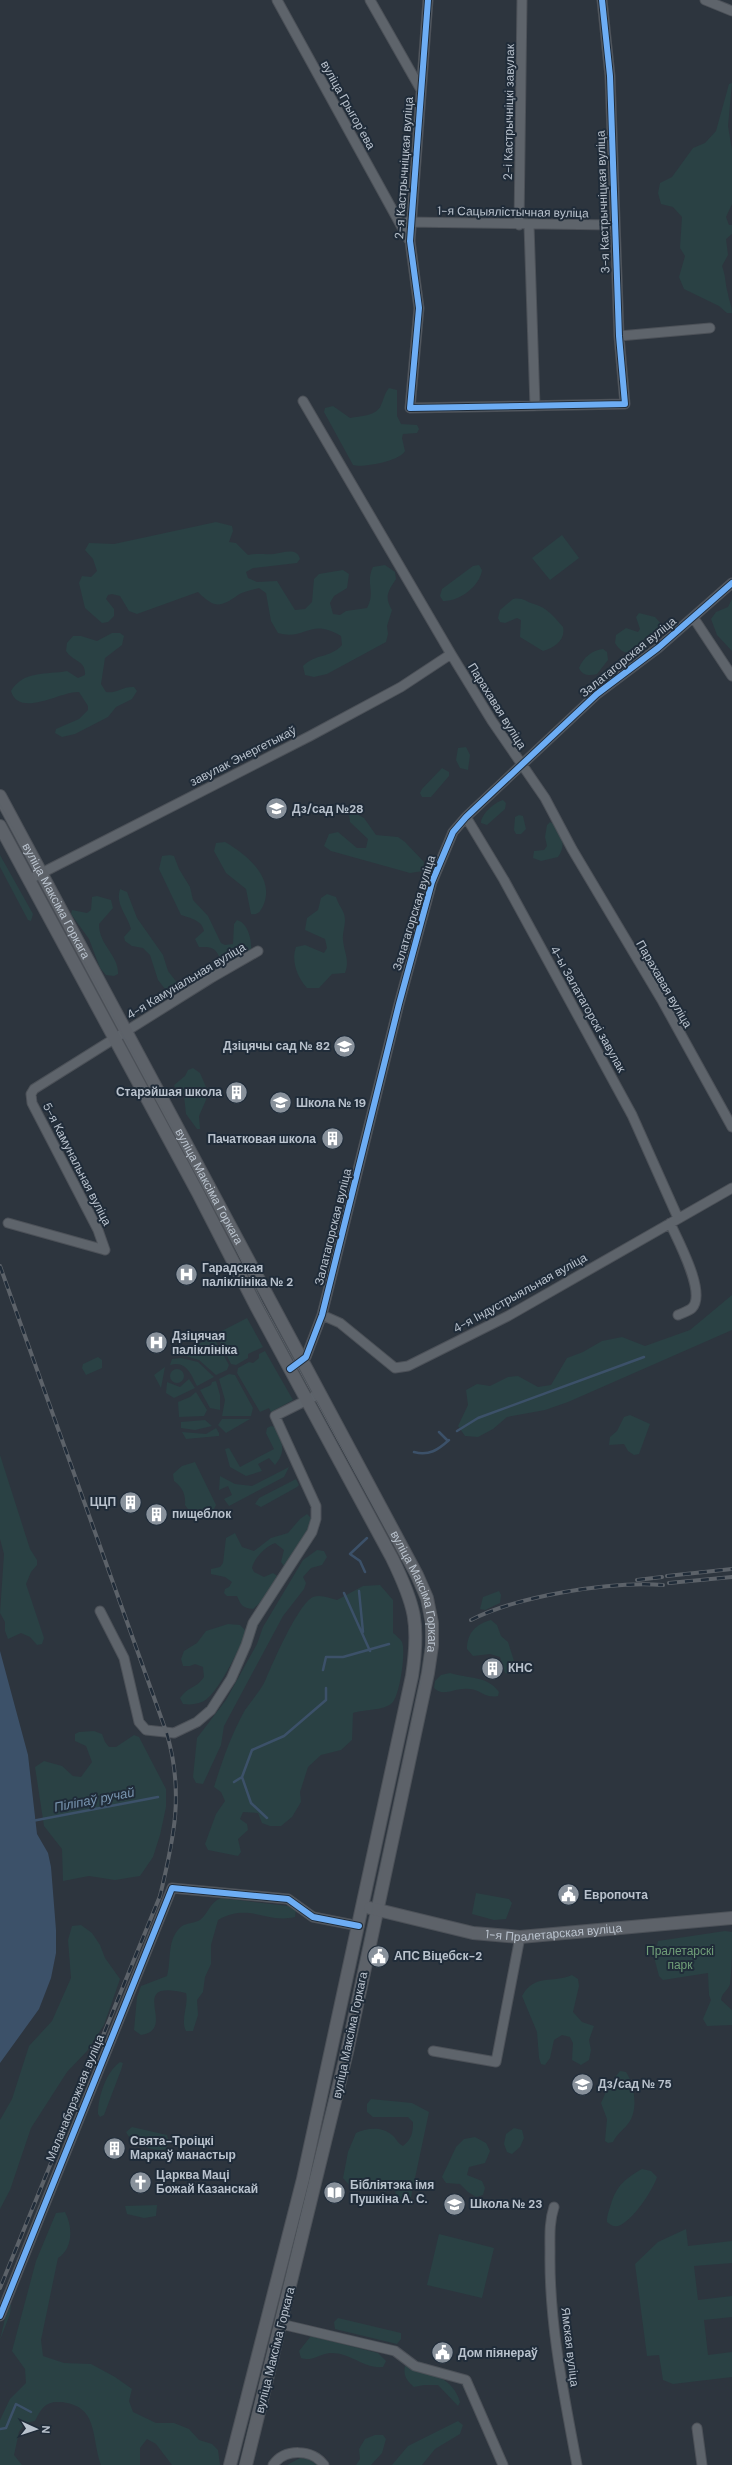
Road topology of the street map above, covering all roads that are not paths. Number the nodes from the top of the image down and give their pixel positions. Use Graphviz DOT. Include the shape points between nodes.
graph roads {
  1 [pos="277,0"];
  2 [pos="370,0"];
  3 [pos="428,0"];
  4 [pos="522,0"];
  5 [pos="602,0"];
  6 [pos="705,0"];
  7 [pos="732,11"];
  8 [pos="420,88"];
  9 [pos="399,222"];
  10 [pos="411,223"];
  11 [pos="519,225"];
  12 [pos="529,225"];
  13 [pos="614,225"];
  14 [pos="410,241"];
  15 [pos="710,328"];
  16 [pos="619,336"];
  17 [pos="303,401"];
  18 [pos="535,406"];
  19 [pos="732,583"];
  20 [pos="693,617"];
  21 [pos="451,654"];
  22 [pos="732,676"];
  23 [pos="523,765"];
  24 [pos="0,796"];
  25 [pos="466,817"];
  26 [pos="0,826"];
  27 [pos="41,873"];
  28 [pos="28,880"];
  29 [pos="258,951"];
  30 [pos="126,1031"];
  31 [pos="114,1038"];
  32 [pos="732,1127"];
  33 [pos="732,1188"];
  34 [pos="674,1220"];
  35 [pos="8,1223"];
  36 [pos="268,1298"];
  37 [pos="256,1306"];
  38 [pos="322,1315"];
  39 [pos="678,1315"];
  40 [pos="301,1362"];
  41 [pos="290,1369"];
  42 [pos="319,1394"];
  43 [pos="307,1401"];
  44 [pos="100,1611"];
  45 [pos="396,1753"];
  46 [pos="410,1753"];
  47 [pos="363,1907"];
  48 [pos="378,1910"];
  49 [pos="732,1918"];
  50 [pos="359,1926"];
  51 [pos="520,1937"];
  52 [pos="333,2049"];
  53 [pos="347,2052"];
  54 [pos="433,2052"];
  55 [pos="303,2180"];
  56 [pos="317,2183"];
  57 [pos="554,2207"];
  58 [pos="0,2316"];
  59 [pos="281,2324"];
  60 [pos="697,2428"];
  61 [pos="238,2432"];
  62 [pos="253,2437"];
  63 [pos="230,2465"];
  64 [pos="246,2465"];
  65 [pos="273,2465"];
  66 [pos="324,2465"];
  67 [pos="503,2465"];
  68 [pos="577,2465"];
  69 [pos="702,2465"];
  1 -- 9 [label="street, вуліца Грыгорʼева"];
  2 -- 8 [label="street"];
  3 -- 8 [label="street, 2-я Кастрычніцкая вуліца"];
  4 -- 11 [label="street, 2-і Кастрычніцкі завулак"];
  5 -- 13 [label="street, 3-я Кастрычніцкая вуліца" via="610,76"];
  6 -- 7 [label="street"];
  8 -- 10 [label="street, 2-я Кастрычніцкая вуліца"];
  9 -- 10 [label="street"];
  9 -- 14 [label="street, вуліца Грыгорʼева"];
  10 -- 11 [label="street, 1-я Сацыялістычная вуліца"];
  10 -- 14 [label="street, 2-я Кастрычніцкая вуліца"];
  11 -- 12 [label="street, 1-я Сацыялістычная вуліца"];
  12 -- 13 [label="street, 1-я Сацыялістычная вуліца"];
  12 -- 18 [label="street"];
  13 -- 16 [label="street, 3-я Кастрычніцкая вуліца"];
  14 -- 18 [label="street, 2-я Кастрычніцкая вуліца" via="418,308 410,408"];
  15 -- 16 [label="street"];
  16 -- 18 [label="street, 3-я Кастрычніцкая вуліца" via="624,404"];
  17 -- 21 [label="street, Парахавая вуліца"];
  19 -- 20 [label="street, Залатагорская вуліца"];
  20 -- 22 [label="street"];
  20 -- 23 [label="street, Залатагорская вуліца" via="658,648 598,694"];
  21 -- 23 [label="street, Парахавая вуліца"];
  21 -- 27 [label="street, завулак Энергетыкаў" via="401,687"];
  23 -- 25 [label="street, Залатагорская вуліца"];
  23 -- 32 [label="street, Парахавая вуліца" via="545,798 572,849 663,1002"];
  24 -- 27 [label="main road, вуліца Максіма Горкага"];
  25 -- 34 [label="street, 4-ы Залатагорскі завулак" via="504,880 632,1115"];
  25 -- 38 [label="street, Залатагорская вуліца" via="453,832 432,882 398,1004"];
  26 -- 28 [label="main road, вуліца Максіма Горкага"];
  27 -- 28 [label="street, завулак Энергетыкаў"];
  27 -- 30 [label="main road, вуліца Максіма Горкага"];
  28 -- 31 [label="main road, вуліца Максіма Горкага"];
  29 -- 30 [label="street, 4-я Камунальная вуліца"];
  30 -- 31 [label="street, 4-я Камунальная вуліца"];
  30 -- 36 [label="main road, вуліца Максіма Горкага"];
  31 -- 35 [label="street, 5-я Камунальная вуліца" via="34,1089 31,1094 32,1103 98,1230 105,1250"];
  31 -- 37 [label="main road, вуліца Максіма Горкага"];
  33 -- 34 [label="street, 4-я Індустрыяльная вуліца"];
  34 -- 38 [label="street, 4-я Індустрыяльная вуліца" via="508,1316 408,1366 395,1368 340,1323"];
  34 -- 39 [label="street, 4-ы Залатагорскі завулак" via="696,1290 696,1300 692,1308"];
  36 -- 37 [label="street"];
  36 -- 40 [label="main road, вуліца Максіма Горкага"];
  37 -- 41 [label="main road, вуліца Максіма Горкага"];
  38 -- 40 [label="street, Залатагорская вуліца" via="310,1350"];
  40 -- 41 [label="street"];
  40 -- 42 [label="main road, вуліца Максіма Горкага"];
  41 -- 43 [label="main road, вуліца Максіма Горкага"];
  42 -- 43 [label="street"];
  42 -- 46 [label="main road, вуліца Максіма Горкага" via="374,1491 427,1598 432,1623 432,1646"];
  43 -- 44 [label="street" via="275,1416 316,1506 316,1519 312,1532 253,1624 231,1679 212,1710 197,1722 174,1733 146,1730 139,1722 124,1658"];
  43 -- 45 [label="main road, вуліца Максіма Горкага" via="392,1558 408,1591 416,1616 417,1643"];
  45 -- 46 [label="street"];
  45 -- 47 [label="main road, вуліца Максіма Горкага"];
  46 -- 48 [label="main road, вуліца Максіма Горкага"];
  47 -- 48 [label="main road, 1-я Пралетарская вуліца"];
  47 -- 50 [label="main road, вуліца Максіма Горкага"];
  48 -- 51 [label="main road, 1-я Пралетарская вуліца" via="473,1933"];
  48 -- 53 [label="main road, вуліца Максіма Горкага"];
  49 -- 51 [label="main road, 1-я Пралетарская вуліца"];
  50 -- 52 [label="main road, вуліца Максіма Горкага"];
  50 -- 58 [label="street, Маланабярэжная вуліца" via="313,1917 288,1899 172,1888"];
  51 -- 54 [label="street" via="496,2062"];
  52 -- 53 [label="street"];
  52 -- 55 [label="main road, вуліца Максіма Горкага"];
  53 -- 56 [label="main road, вуліца Максіма Горкага"];
  55 -- 56 [label="street"];
  55 -- 61 [label="main road, вуліца Максіма Горкага"];
  56 -- 59 [label="main road, вуліца Максіма Горкага"];
  57 -- 68 [label="street, Ямская вуліца" via="550,2217 553,2308 559,2364"];
  59 -- 62 [label="main road, вуліца Максіма Горкага"];
  59 -- 67 [label="street" via="395,2351 415,2366 466,2380"];
  60 -- 69 [label="street"];
  61 -- 62 [label="street"];
  61 -- 63 [label="main road, вуліца Максіма Горкага"];
  62 -- 64 [label="main road, вуліца Максіма Горкага"];
  65 -- 66 [label="street" via="288,2453 309,2454 318,2458"];
}
